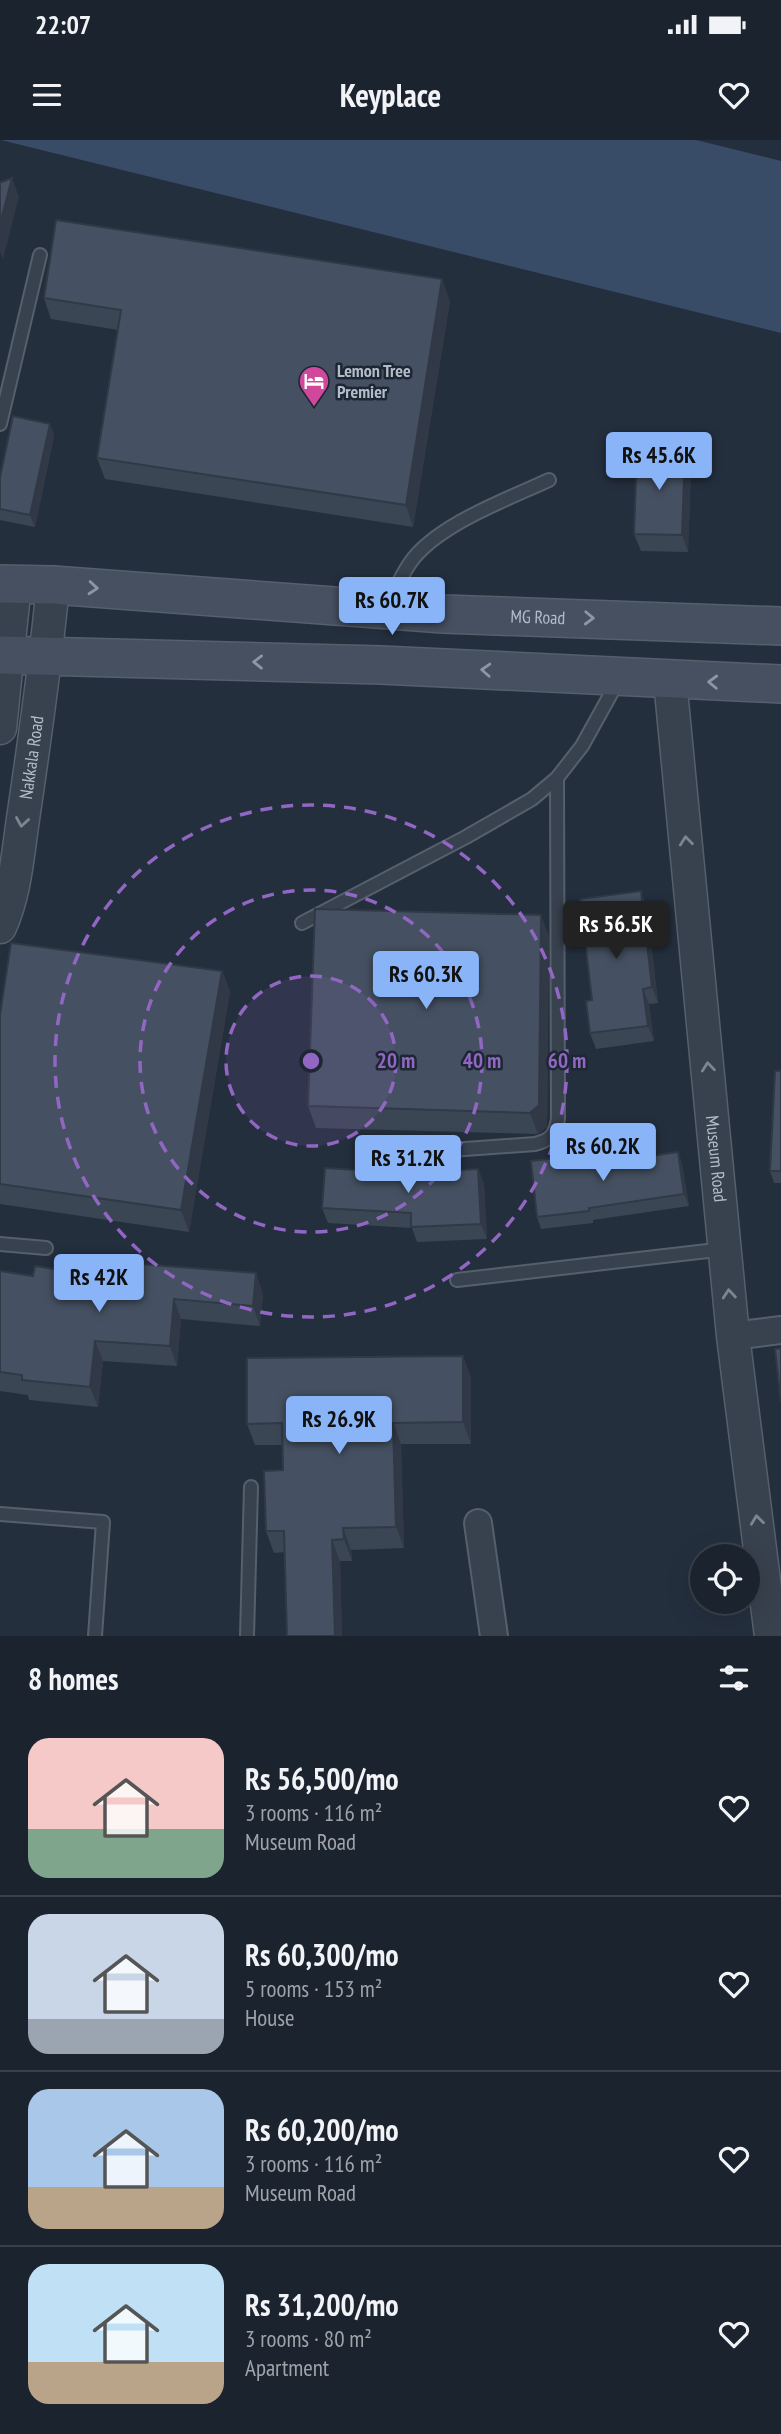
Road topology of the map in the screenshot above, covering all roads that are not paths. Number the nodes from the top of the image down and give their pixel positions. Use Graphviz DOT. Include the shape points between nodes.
graph roads {
  1 [pos="40,255"];
  2 [pos="0,424"];
  3 [pos="549,480"];
  4 [pos="8,584"];
  5 [pos="53,585"];
  6 [pos="384,610"];
  7 [pos="781,626"];
  8 [pos="4,656"];
  9 [pos="47,657"];
  10 [pos="620,678"];
  11 [pos="670,680"];
  12 [pos="781,684"];
  13 [pos="0,728"];
  14 [pos="557,778"];
  15 [pos="302,923"];
  16 [pos="0,927"];
  17 [pos="424,1152"];
  18 [pos="0,1244"];
  19 [pos="46,1248"];
  20 [pos="725,1249"];
  21 [pos="457,1280"];
  22 [pos="781,1330"];
  23 [pos="733,1336"];
  24 [pos="251,1488"];
  25 [pos="0,1514"];
  26 [pos="478,1524"];
  27 [pos="95,1636"];
  28 [pos="247,1636"];
  29 [pos="494,1636"];
  30 [pos="771,1636"];
  1 -- 2 [label="lane"];
  3 -- 6 [label="lane" via="452,527 426,545"];
  4 -- 5 [label="main road, MG Road"];
  4 -- 8 [label="street, Nakkala Road"];
  5 -- 6 [label="main road, MG Road, one-way"];
  5 -- 9 [label="street, Nakkala Road"];
  6 -- 7 [label="main road, MG Road, one-way"];
  8 -- 9 [label="main road"];
  8 -- 13 [label="street, Nakkala Road"];
  10 -- 9 [label="main road, one-way" via="381,665"];
  9 -- 16 [label="street, Nakkala Road, one-way" via="15,873"];
  10 -- 11 [label="main road"];
  10 -- 14 [label="lane" via="582,746"];
  12 -- 11 [label="main road, one-way"];
  20 -- 11 [label="street, Museum Road, one-way"];
  14 -- 15 [label="lane" via="532,799 466,837"];
  14 -- 17 [label="lane" via="556,1130 549,1140 535,1144"];
  18 -- 19 [label="lane"];
  20 -- 21 [label="lane"];
  23 -- 20 [label="street, Museum Road, one-way"];
  22 -- 23 [label="street"];
  30 -- 23 [label="street, Museum Road, one-way"];
  24 -- 28 [label="lane"];
  25 -- 27 [label="lane" via="103,1522"];
  26 -- 29 [label="street"];
}
